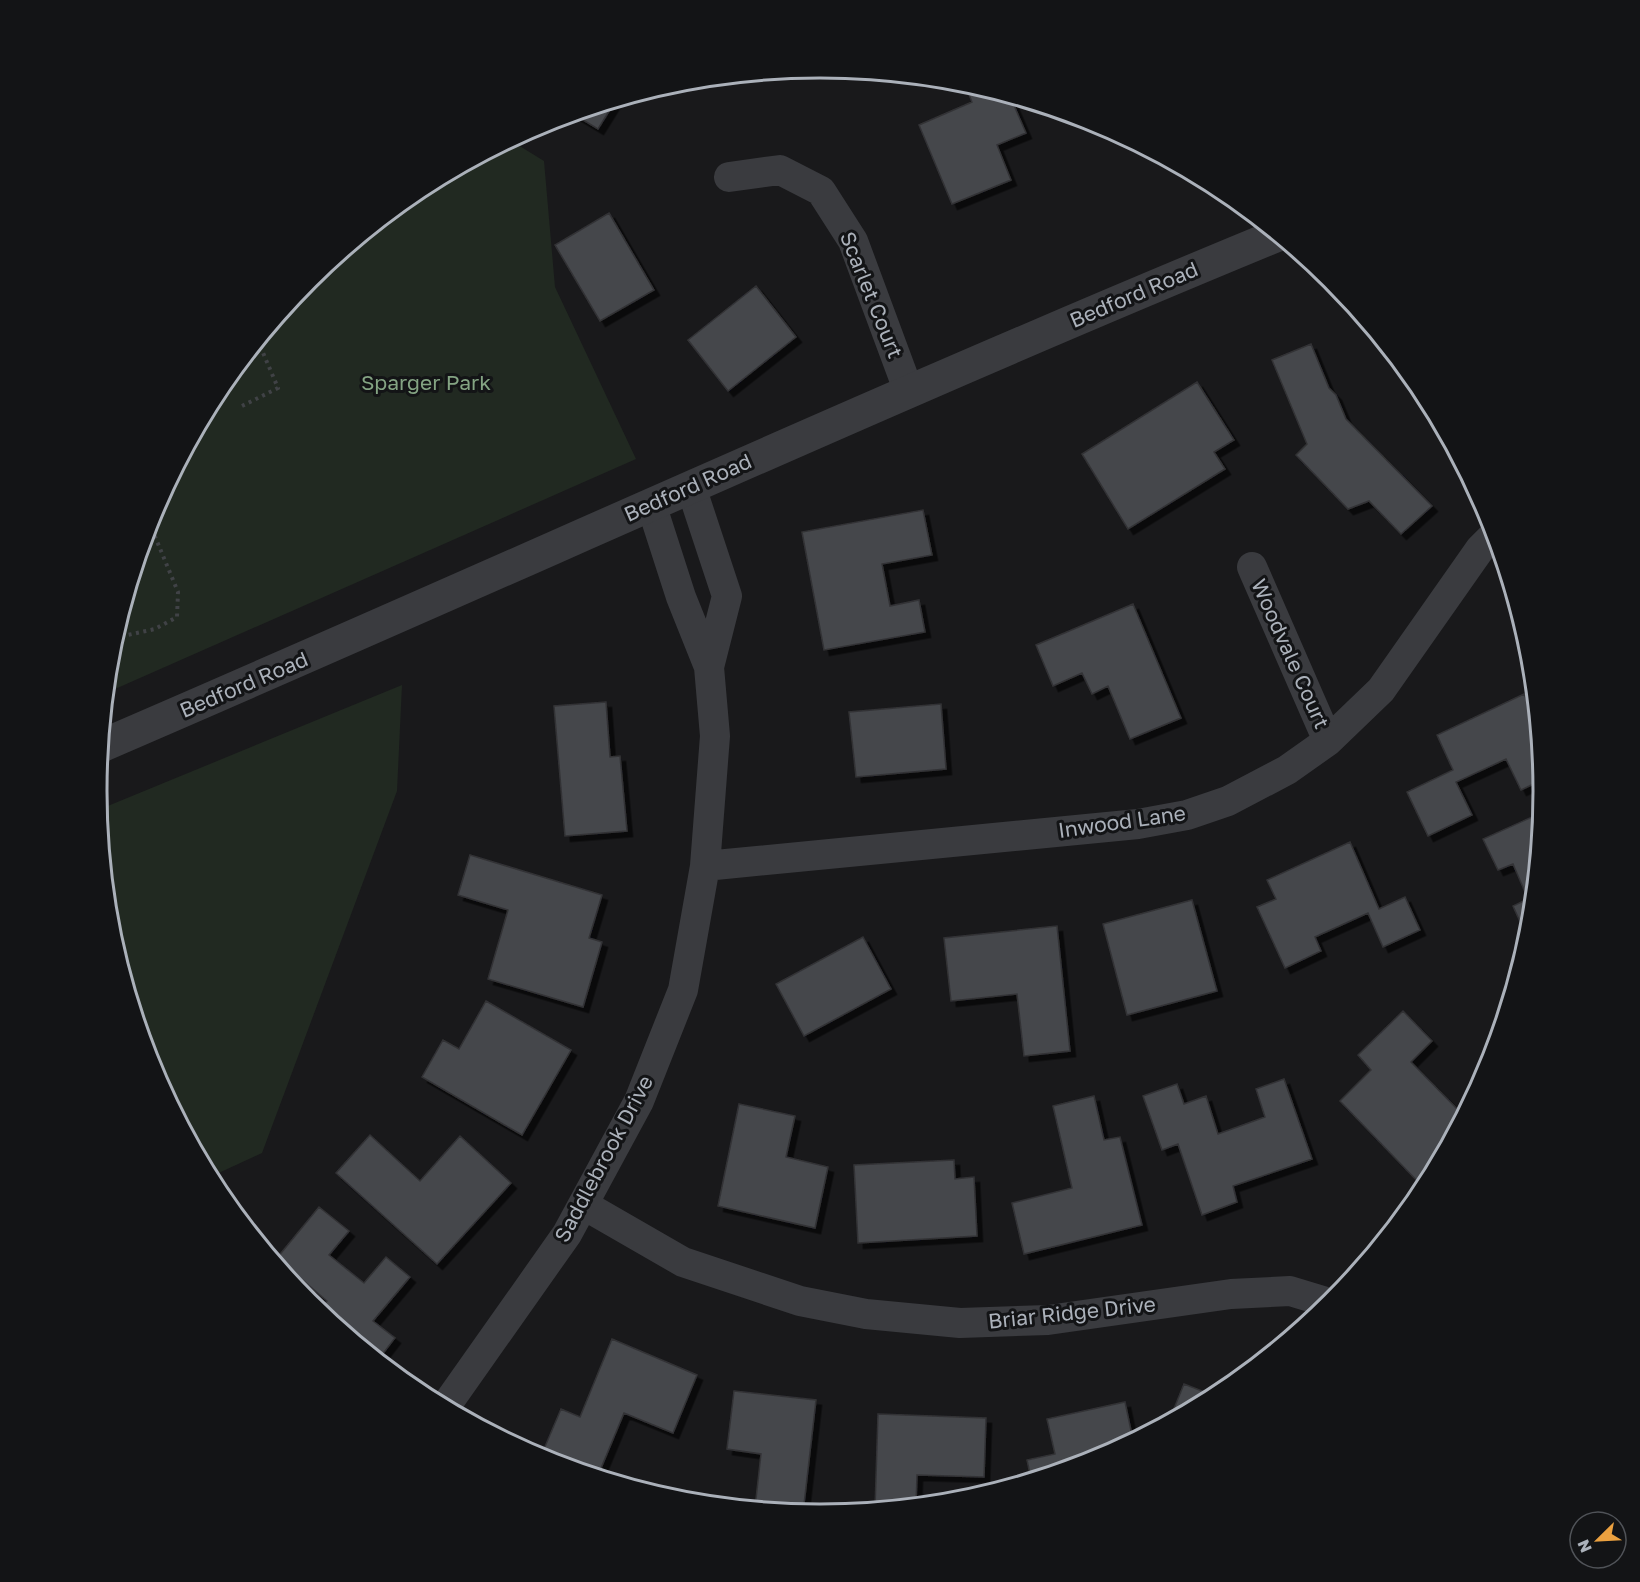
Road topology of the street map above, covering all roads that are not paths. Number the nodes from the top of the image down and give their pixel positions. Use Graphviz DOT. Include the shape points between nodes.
graph roads {
  1 [pos="729,177"];
  2 [pos="1271,239"];
  3 [pos="909,392"];
  4 [pos="691,487"];
  5 [pos="651,504"];
  6 [pos="1488,541"];
  7 [pos="1252,567"];
  8 [pos="709,667"];
  9 [pos="1328,741"];
  10 [pos="109,742"];
  11 [pos="705,866"];
  12 [pos="584,1205"];
  13 [pos="1319,1300"];
  14 [pos="450,1400"];
  1 -- 3 [label="street, Scarlet Court" via="780,170 821,191 853,241"];
  2 -- 3 [label="street, Bedford Road"];
  3 -- 4 [label="street, Bedford Road"];
  4 -- 5 [label="street, Bedford Road"];
  4 -- 8 [label="street, Saddlebrook Drive" via="727,596"];
  5 -- 8 [label="street, Saddlebrook Drive"];
  5 -- 10 [label="street, Bedford Road"];
  6 -- 9 [label="street, Inwood Lane" via="1381,690"];
  7 -- 9 [label="street, Woodvale Court"];
  8 -- 11 [label="street, Saddlebrook Drive" via="715,736"];
  9 -- 11 [label="street, Inwood Lane" via="1287,770 1228,801 1186,815 1138,824"];
  11 -- 12 [label="street, Saddlebrook Drive" via="683,990 639,1101"];
  12 -- 13 [label="street, Briar Ridge Drive" via="683,1262 800,1301 866,1314 960,1323 1048,1320 1231,1294 1290,1291"];
  12 -- 14 [label="street, Saddlebrook Drive"];
}
